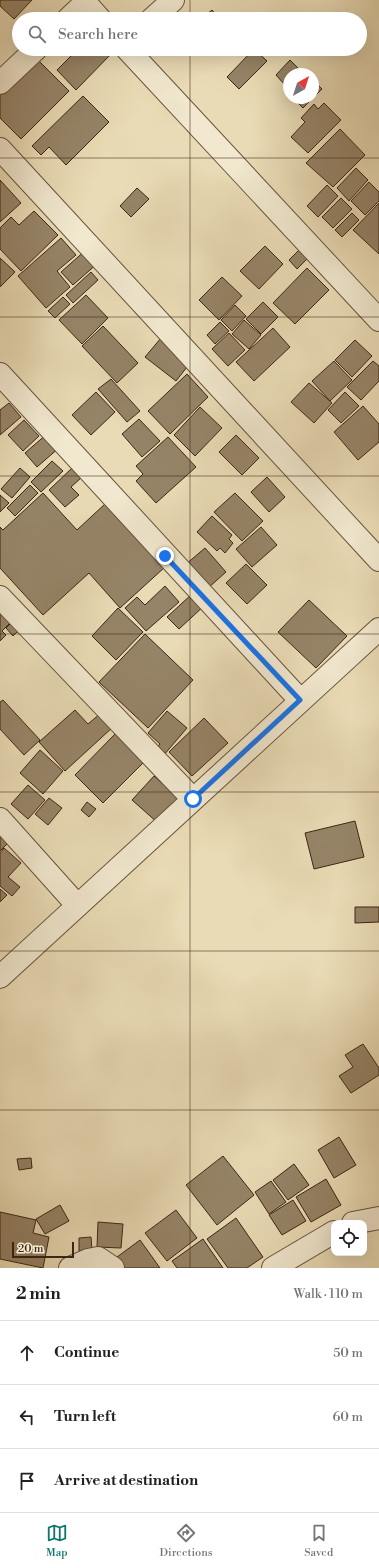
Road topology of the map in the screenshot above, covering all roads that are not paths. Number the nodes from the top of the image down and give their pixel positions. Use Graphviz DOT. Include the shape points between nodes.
graph roads {
  1 [pos="174,0"];
  2 [pos="85,1"];
  3 [pos="75,12"];
  4 [pos="94,12"];
  5 [pos="160,12"];
  6 [pos="28,56"];
  7 [pos="134,56"];
  8 [pos="0,82"];
  9 [pos="0,149"];
  10 [pos="379,320"];
  11 [pos="0,374"];
  12 [pos="379,560"];
  13 [pos="0,597"];
  14 [pos="379,629"];
  15 [pos="300,700"];
  16 [pos="193,799"];
  17 [pos="0,819"];
  18 [pos="76,905"];
  19 [pos="0,977"];
  20 [pos="379,1218"];
  21 [pos="367,1220"];
  22 [pos="331,1234"];
  23 [pos="70,1268"];
  24 [pos="113,1268"];
  25 [pos="273,1268"];
  1 -- 5 [label="street"];
  2 -- 3 [label="street"];
  2 -- 4 [label="street"];
  6 -- 8 [label="street"];
  7 -- 10 [label="street"];
  9 -- 12 [label="street"];
  11 -- 15 [label="street"];
  13 -- 16 [label="street"];
  14 -- 15 [label="street"];
  15 -- 16 [label="street"];
  16 -- 18 [label="street"];
  17 -- 18 [label="street"];
  18 -- 19 [label="street"];
  20 -- 21 [label="street"];
  22 -- 25 [label="street"];
  23 -- 24 [label="street" via="98,1258"];
}
